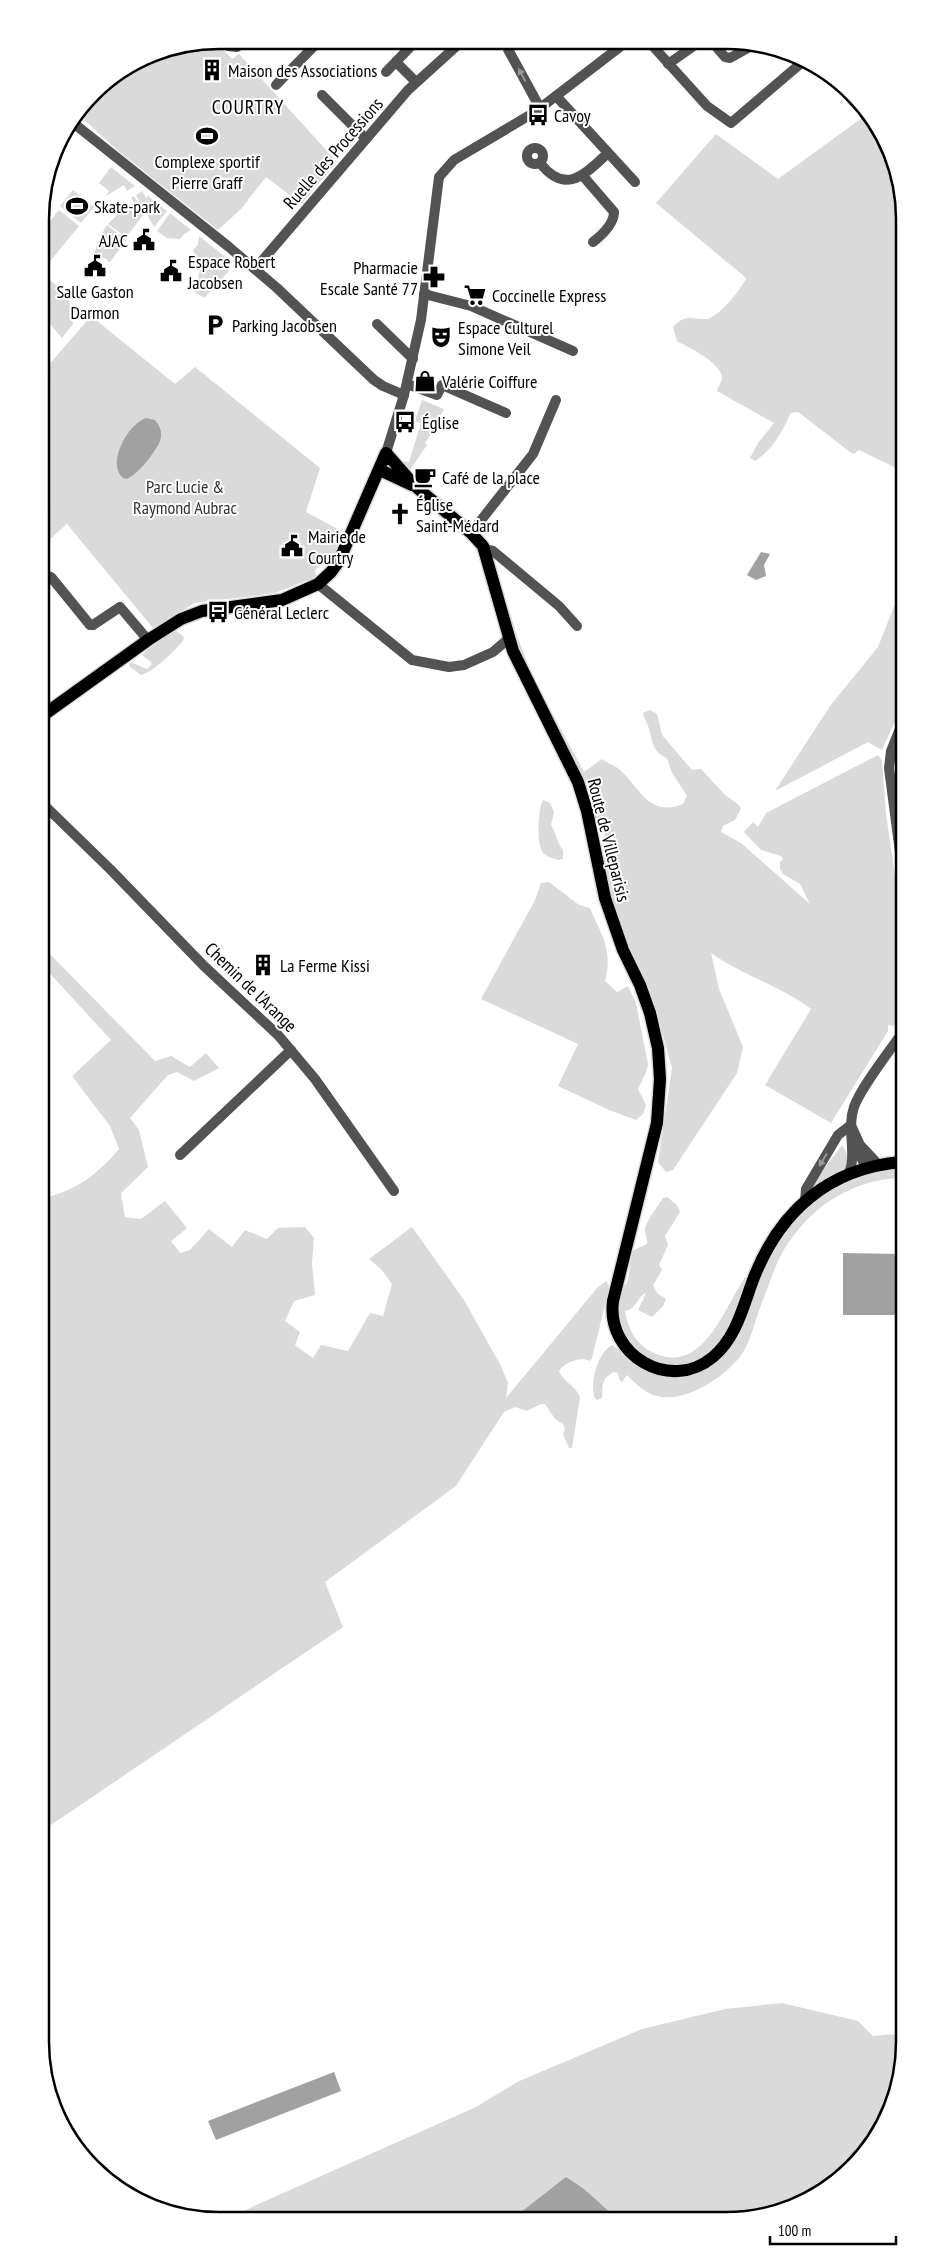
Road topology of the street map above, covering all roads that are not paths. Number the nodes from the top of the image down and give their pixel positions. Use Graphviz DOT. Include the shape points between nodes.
graph roads {
  1 [pos="311,49"];
  2 [pos="408,49"];
  3 [pos="453,49"];
  4 [pos="508,49"];
  5 [pos="616,49"];
  6 [pos="655,49"];
  7 [pos="689,49"];
  8 [pos="718,49"];
  9 [pos="745,50"];
  10 [pos="396,62"];
  11 [pos="668,64"];
  12 [pos="799,65"];
  13 [pos="386,72"];
  14 [pos="416,82"];
  15 [pos="276,84"];
  16 [pos="322,95"];
  17 [pos="556,96"];
  18 [pos="540,108"];
  19 [pos="76,125"];
  20 [pos="366,139"];
  21 [pos="608,153"];
  22 [pos="540,163"];
  23 [pos="583,176"];
  24 [pos="635,182"];
  25 [pos="593,242"];
  26 [pos="256,270"];
  27 [pos="424,294"];
  28 [pos="377,324"];
  29 [pos="574,351"];
  30 [pos="412,359"];
  31 [pos="407,384"];
  32 [pos="404,395"];
  33 [pos="556,400"];
  34 [pos="506,414"];
  35 [pos="386,453"];
  36 [pos="380,470"];
  37 [pos="415,486"];
  38 [pos="471,533"];
  39 [pos="484,549"];
  40 [pos="49,577"];
  41 [pos="318,584"];
  42 [pos="577,626"];
  43 [pos="508,639"];
  44 [pos="148,640"];
  45 [pos="49,705"];
  46 [pos="896,738"];
  47 [pos="49,810"];
  48 [pos="896,822"];
  49 [pos="896,1042"];
  50 [pos="291,1050"];
  51 [pos="851,1125"];
  52 [pos="852,1147"];
  53 [pos="180,1155"];
  54 [pos="896,1163"];
  55 [pos="872,1167"];
  56 [pos="848,1175"];
  57 [pos="394,1191"];
  58 [pos="804,1201"];
  1 -- 15 [label="street"];
  2 -- 10 [label="street"];
  3 -- 14 [label="street, Ruelle des Processions"];
  18 -- 4 [label="street, one-way"];
  5 -- 17 [label="street"];
  6 -- 11 [label="street"];
  7 -- 11 [label="street"];
  8 -- 9 [label="street" via="730,58"];
  10 -- 13 [label="street"];
  10 -- 14 [label="street"];
  11 -- 12 [label="street" via="707,106 731,123"];
  14 -- 20 [label="street, Ruelle des Processions"];
  16 -- 20 [label="street"];
  17 -- 18 [label="street"];
  17 -- 21 [label="street"];
  18 -- 27 [label="street" via="454,160 439,177"];
  19 -- 26 [label="street"];
  20 -- 26 [label="street, Ruelle des Processions"];
  21 -- 23 [label="street"];
  21 -- 24 [label="street"];
  22 -- 23 [label="street" via="559,179 572,180"];
  23 -- 25 [label="street" via="614,212 604,233"];
  26 -- 32 [label="street" via="374,380"];
  27 -- 29 [label="street" via="471,306"];
  27 -- 30 [label="street"];
  28 -- 30 [label="street"];
  30 -- 31 [label="street"];
  31 -- 32 [label="street"];
  31 -- 34 [label="street" via="437,395 442,385"];
  32 -- 35 [label="street"];
  33 -- 38 [label="street" via="533,454"];
  35 -- 36 [label="main road"];
  35 -- 37 [label="main road"];
  36 -- 37 [label="main road"];
  36 -- 41 [label="main road" via="339,561"];
  37 -- 38 [label="main road"];
  38 -- 39 [label="main road"];
  39 -- 42 [label="street" via="493,551 559,606"];
  39 -- 43 [label="main road, Route de Villeparisis"];
  40 -- 44 [label="street" via="90,625 120,607"];
  41 -- 43 [label="street" via="412,660 449,667 464,665 493,652"];
  41 -- 44 [label="main road" via="282,600 193,614"];
  43 -- 58 [label="main road, Route de Villeparisis" via="578,782 588,811 605,898 650,1013 658,1048 659,1109 612,1307 614,1325 624,1346 649,1367 666,1371 688,1370 707,1362 722,1349 738,1321 768,1246"];
  44 -- 45 [label="main road"];
  46 -- 48 [label="street" via="889,768"];
  47 -- 50 [label="street, Chemin de l'Arange"];
  49 -- 51 [label="street" via="858,1099"];
  50 -- 53 [label="street"];
  50 -- 57 [label="street, Chemin de l'Arange"];
  51 -- 52 [label="street"];
  51 -- 55 [label="street" via="860,1145 876,1161"];
  51 -- 58 [label="street, one-way" via="838,1135 806,1189"];
  52 -- 55 [label="street"];
  52 -- 56 [label="street" via="853,1160"];
  54 -- 55 [label="main road, Route de Villeparisis"];
  55 -- 56 [label="main road, Route de Villeparisis"];
  56 -- 58 [label="main road, Route de Villeparisis"];
}
